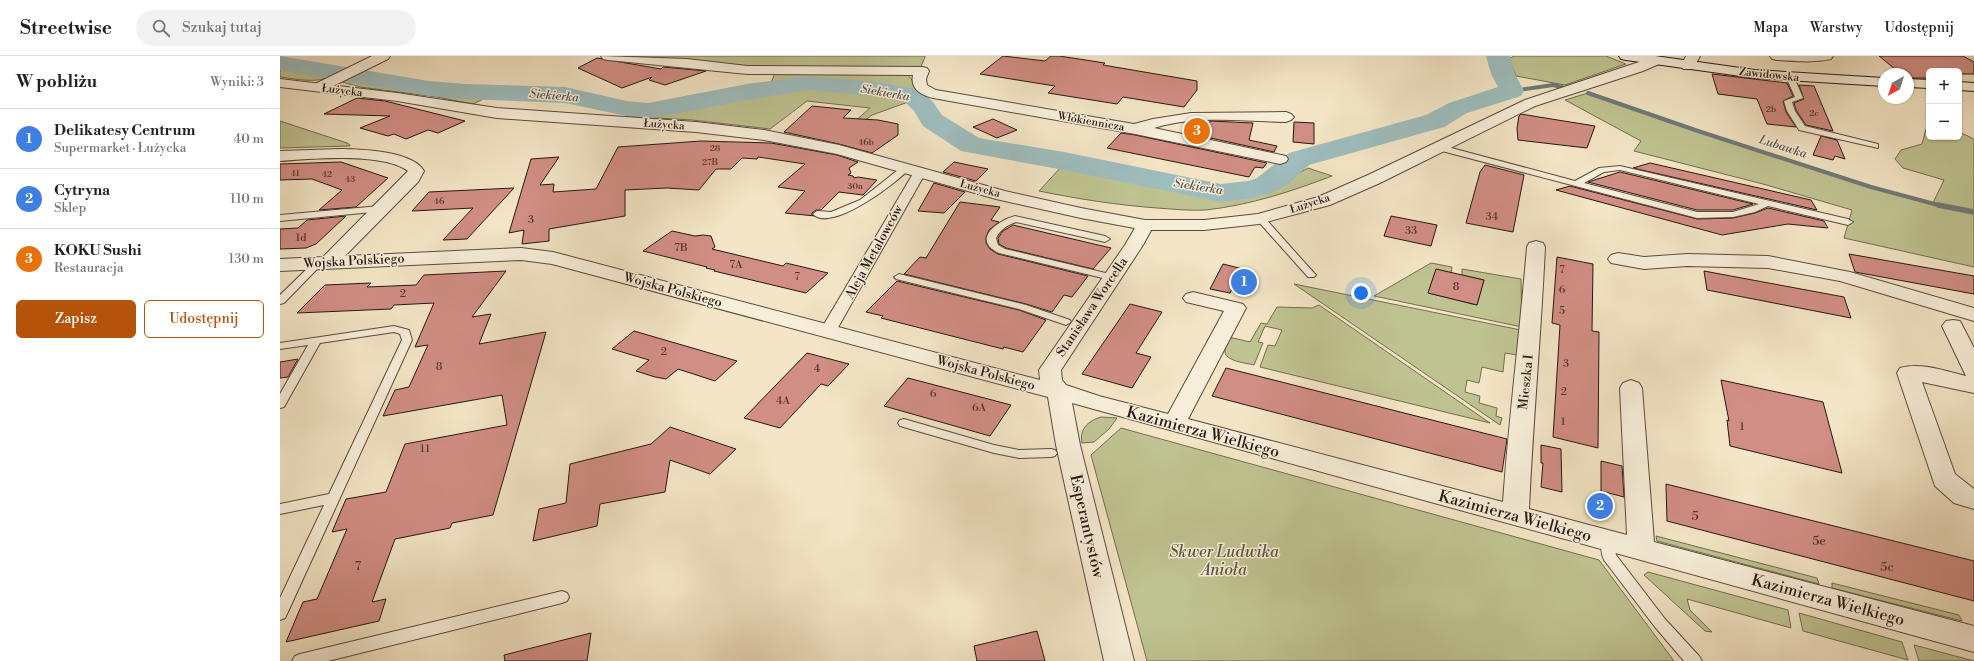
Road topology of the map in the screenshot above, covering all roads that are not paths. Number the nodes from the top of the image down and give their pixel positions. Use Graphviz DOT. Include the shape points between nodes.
graph roads {
  1 [pos="382,56"];
  2 [pos="608,56"];
  3 [pos="1626,56"];
  4 [pos="1777,56"];
  5 [pos="1826,56"];
  6 [pos="1654,61"];
  7 [pos="1690,61"];
  8 [pos="1790,77"];
  9 [pos="1878,82"];
  10 [pos="280,83"];
  11 [pos="1914,83"];
  12 [pos="1926,84"];
  13 [pos="1962,86"];
  14 [pos="1974,86"];
  15 [pos="318,88"];
  16 [pos="1286,117"];
  17 [pos="1135,129"];
  18 [pos="1875,146"];
  19 [pos="1441,148"];
  20 [pos="280,156"];
  21 [pos="1280,159"];
  22 [pos="913,170"];
  23 [pos="1575,184"];
  24 [pos="1766,203"];
  25 [pos="380,209"];
  26 [pos="817,214"];
  27 [pos="280,218"];
  28 [pos="1260,218"];
  29 [pos="1848,222"];
  30 [pos="1145,225"];
  31 [pos="1105,239"];
  32 [pos="1536,247"];
  33 [pos="1618,259"];
  34 [pos="323,263"];
  35 [pos="280,265"];
  36 [pos="1311,275"];
  37 [pos="899,277"];
  38 [pos="1111,278"];
  39 [pos="1192,298"];
  40 [pos="280,300"];
  41 [pos="1974,315"];
  42 [pos="1066,322"];
  43 [pos="1953,326"];
  44 [pos="828,331"];
  45 [pos="316,341"];
  46 [pos="280,346"];
  47 [pos="1974,371"];
  48 [pos="1974,385"];
  49 [pos="1632,388"];
  50 [pos="1058,390"];
  51 [pos="280,404"];
  52 [pos="904,424"];
  53 [pos="1174,424"];
  54 [pos="1051,453"];
  55 [pos="334,498"];
  56 [pos="1974,499"];
  57 [pos="280,509"];
  58 [pos="1515,516"];
  59 [pos="1608,540"];
  60 [pos="1641,549"];
  61 [pos="562,597"];
  62 [pos="280,614"];
  63 [pos="1974,638"];
  64 [pos="300,661"];
  65 [pos="1119,661"];
  66 [pos="1694,661"];
  1 -- 15 [label="street"];
  2 -- 17 [label="street, Włókiennicza" via="647,62 687,63 747,70 922,71 920,85 933,94"];
  3 -- 6 [label="street, Zawidowska"];
  4 -- 5 [label="street"];
  6 -- 7 [label="street, Zawidowska"];
  6 -- 19 [label="street, Łużycka" via="1530,103"];
  7 -- 8 [label="street, Zawidowska"];
  8 -- 9 [label="street, Zawidowska"];
  8 -- 18 [label="lane" via="1799,98 1788,101 1802,128"];
  10 -- 15 [label="street, Łużycka"];
  11 -- 12 [label="street"];
  13 -- 14 [label="street"];
  15 -- 22 [label="street, Łużycka" via="397,97 497,113 696,127 764,135 832,148"];
  16 -- 17 [label="street" via="1178,117"];
  17 -- 21 [label="street, Włókiennicza"];
  19 -- 23 [label="lane"];
  19 -- 28 [label="street, Łużycka" via="1324,201"];
  20 -- 25 [label="street" via="364,154 413,166 416,171 412,178"];
  22 -- 26 [label="lane" via="863,202 832,215"];
  22 -- 30 [label="street, Łużycka" via="1029,201"];
  22 -- 44 [label="street, Aleja Metalowców" via="863,260"];
  23 -- 24 [label="lane" via="1702,216 1724,216"];
  23 -- 24 [label="lane" via="1602,170 1620,168"];
  24 -- 29 [label="lane"];
  25 -- 27 [label="lane"];
  25 -- 34 [label="street"];
  28 -- 30 [label="street, Łużycka" via="1204,225"];
  28 -- 36 [label="lane"];
  30 -- 38 [label="street, Stanisława Worcella"];
  31 -- 38 [label="lane" via="1015,219 1002,225 990,243 1002,251"];
  32 -- 58 [label="street, Mieszka I"];
  33 -- 41 [label="street" via="1644,264 1687,260 1768,262 1843,276"];
  34 -- 35 [label="street, Wojska Polskiego"];
  34 -- 40 [label="lane"];
  34 -- 44 [label="street, Wojska Polskiego" via="541,255"];
  37 -- 42 [label="lane" via="1022,307"];
  38 -- 50 [label="street, Stanisława Worcella" via="1050,370 1051,382"];
  39 -- 53 [label="street" via="1236,308"];
  43 -- 47 [label="street"];
  44 -- 50 [label="street, Wojska Polskiego" via="1049,390"];
  45 -- 46 [label="lane"];
  45 -- 51 [label="lane"];
  45 -- 55 [label="lane" via="394,329 401,330 407,336"];
  48 -- 56 [label="street" via="1936,376 1908,373 1944,479 1963,496"];
  49 -- 60 [label="street"];
  50 -- 53 [label="street, Kazimierza Wielkiego" via="1080,399"];
  50 -- 65 [label="street, Esperantystów" via="1068,445"];
  52 -- 54 [label="lane" via="1019,454"];
  53 -- 58 [label="street, Kazimierza Wielkiego"];
  55 -- 57 [label="lane"];
  55 -- 62 [label="lane"];
  58 -- 59 [label="street, Kazimierza Wielkiego"];
  59 -- 60 [label="street, Kazimierza Wielkiego"];
  59 -- 66 [label="lane" via="1609,556 1660,623"];
  60 -- 63 [label="street, Kazimierza Wielkiego"];
  61 -- 64 [label="lane"];
}
